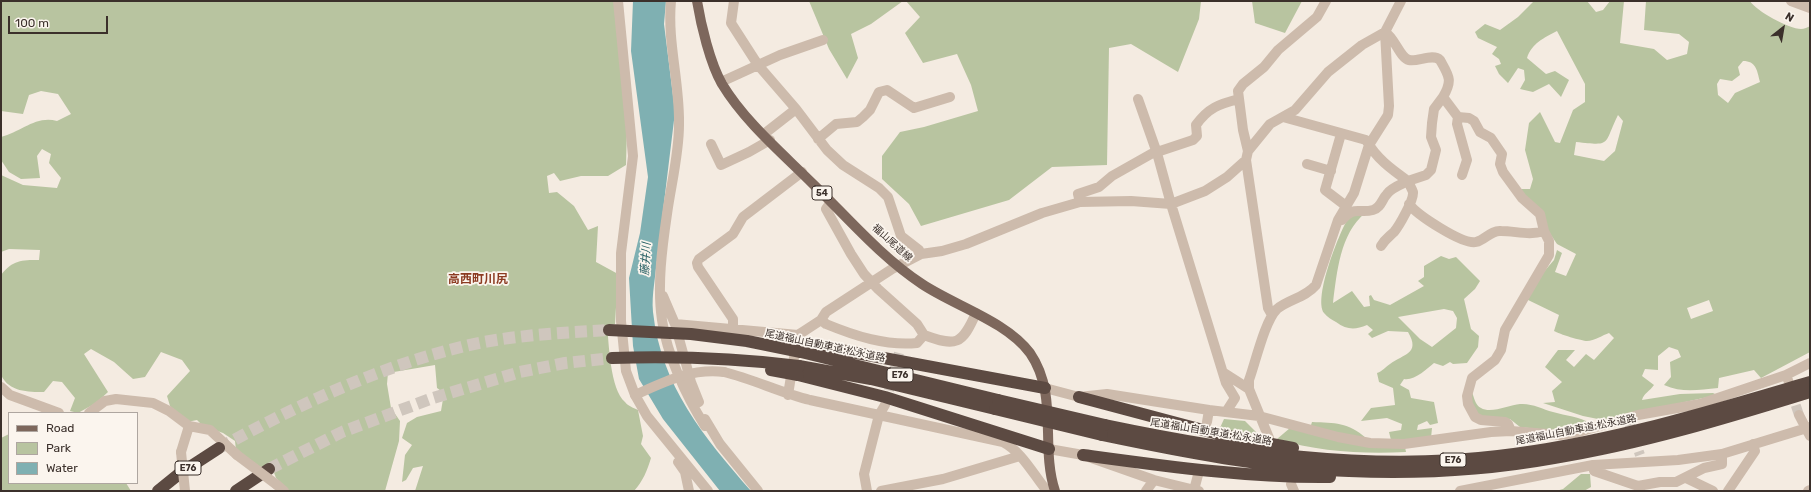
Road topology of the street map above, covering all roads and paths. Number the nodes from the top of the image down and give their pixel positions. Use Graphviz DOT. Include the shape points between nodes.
graph roads {
  1 [pos="618,1"];
  2 [pos="672,1"];
  3 [pos="697,1"];
  4 [pos="734,1"];
  5 [pos="1326,1"];
  6 [pos="1791,1"];
  7 [pos="1400,2"];
  8 [pos="1810,8"];
  9 [pos="1385,32"];
  10 [pos="823,40"];
  11 [pos="758,66"];
  12 [pos="721,82"];
  13 [pos="950,96"];
  14 [pos="1443,97"];
  15 [pos="1239,98"];
  16 [pos="1138,99"];
  17 [pos="796,109"];
  18 [pos="1283,117"];
  19 [pos="1458,117"];
  20 [pos="1342,134"];
  21 [pos="767,137"];
  22 [pos="818,139"];
  23 [pos="711,144"];
  24 [pos="1369,145"];
  25 [pos="1157,153"];
  26 [pos="1247,155"];
  27 [pos="1307,164"];
  28 [pos="1330,171"];
  29 [pos="802,172"];
  30 [pos="1462,175"];
  31 [pos="1408,181"];
  32 [pos="831,202"];
  33 [pos="1080,202"];
  34 [pos="1171,204"];
  35 [pos="1409,204"];
  36 [pos="1346,206"];
  37 [pos="1336,226"];
  38 [pos="1544,231"];
  39 [pos="1381,246"];
  40 [pos="921,254"];
  41 [pos="898,266"];
  42 [pos="871,282"];
  43 [pos="662,292"];
  44 [pos="976,314"];
  45 [pos="1272,315"];
  46 [pos="821,320"];
  47 [pos="675,324"];
  48 [pos="733,328"];
  49 [pos="609,330"];
  50 [pos="924,335"];
  51 [pos="801,343"];
  52 [pos="612,358"];
  53 [pos="1810,363"];
  54 [pos="798,371"];
  55 [pos="1224,373"];
  56 [pos="1789,380"];
  57 [pos="1810,381"];
  58 [pos="1,387"];
  59 [pos="1045,388"];
  60 [pos="1249,389"];
  61 [pos="1810,392"];
  62 [pos="635,394"];
  63 [pos="788,394"];
  64 [pos="1079,397"];
  65 [pos="1810,398"];
  66 [pos="885,405"];
  67 [pos="997,405"];
  68 [pos="1756,409"];
  69 [pos="1209,410"];
  70 [pos="56,412"];
  71 [pos="90,412"];
  72 [pos="1226,412"];
  73 [pos="879,415"];
  74 [pos="1799,415"];
  75 [pos="647,416"];
  76 [pos="1259,416"];
  77 [pos="1207,422"];
  78 [pos="707,424"];
  79 [pos="189,426"];
  80 [pos="1103,430"];
  81 [pos="1511,431"];
  82 [pos="1808,431"];
  83 [pos="1269,438"];
  84 [pos="1753,444"];
  85 [pos="219,448"];
  86 [pos="1049,449"];
  87 [pos="1722,454"];
  88 [pos="1083,455"];
  89 [pos="1020,456"];
  90 [pos="1455,460"];
  91 [pos="1593,464"];
  92 [pos="269,469"];
  93 [pos="1425,471"];
  94 [pos="1198,475"];
  95 [pos="1686,478"];
  96 [pos="1154,480"];
  97 [pos="1500,487"];
  98 [pos="280,488"];
  99 [pos="158,491"];
  100 [pos="185,491"];
  101 [pos="236,491"];
  102 [pos="689,491"];
  103 [pos="708,491"];
  104 [pos="758,491"];
  105 [pos="867,491"];
  106 [pos="881,491"];
  107 [pos="1047,491"];
  108 [pos="1055,491"];
  109 [pos="1146,491"];
  110 [pos="1197,491"];
  111 [pos="1460,491"];
  112 [pos="1713,491"];
  113 [pos="1728,491"];
  1 -- 62 [label="street" via="633,156 621,253 621,321 626,371"];
  2 -- 43 [label="street" via="671,30 679,93 679,126 666,219"];
  3 -- 12 [label="main road, 福山尾道線 / 54" via="701,24"];
  4 -- 11 [label="street" via="730,23"];
  5 -- 15 [label="street" via="1317,17 1243,84 1238,92"];
  6 -- 8 [label="street"];
  7 -- 9 [label="street"];
  9 -- 14 [label="street" via="1392,36 1404,57 1410,60 1440,60 1449,81 1449,87"];
  9 -- 18 [label="street" via="1328,72 1295,110"];
  9 -- 24 [label="street" via="1388,115"];
  10 -- 11 [label="street" via="780,55"];
  11 -- 12 [label="street"];
  11 -- 17 [label="street"];
  12 -- 21 [label="main road, 福山尾道線 / 54" via="736,104"];
  13 -- 22 [label="street" via="914,108 887,90 879,92 870,110 857,122 836,124"];
  14 -- 19 [label="street"];
  14 -- 31 [label="street" via="1434,109 1431,137 1436,150 1432,170 1426,175"];
  15 -- 25 [label="street" via="1205,112 1196,125 1196,136 1193,140"];
  15 -- 26 [label="street"];
  16 -- 25 [label="street"];
  17 -- 21 [label="street"];
  17 -- 22 [label="street"];
  18 -- 20 [label="street"];
  18 -- 26 [label="street" via="1270,124"];
  19 -- 30 [label="street" via="1457,124 1467,160"];
  19 -- 38 [label="street" via="1474,121 1480,132 1491,138 1502,154 1500,164 1503,172 1522,198 1540,214"];
  20 -- 24 [label="street" via="1366,140"];
  20 -- 28 [label="street"];
  21 -- 23 [label="street" via="749,152 721,165"];
  21 -- 29 [label="main road, 福山尾道線 / 54"];
  22 -- 40 [label="street" via="843,165 879,188 888,197 903,239"];
  24 -- 31 [label="street" via="1386,165"];
  24 -- 36 [label="street" via="1354,193"];
  25 -- 33 [label="street" via="1133,163 1099,187 1078,194"];
  25 -- 34 [label="street"];
  26 -- 34 [label="street" via="1227,177 1204,191"];
  26 -- 45 [label="street" via="1268,308"];
  27 -- 28 [label="street"];
  28 -- 36 [label="street" via="1325,190"];
  29 -- 32 [label="main road, 福山尾道線 / 54"];
  29 -- 48 [label="street" via="743,217 733,234 697,263 733,319"];
  31 -- 35 [label="street" via="1413,192"];
  31 -- 37 [label="street" via="1387,193 1380,206 1372,210 1356,209 1348,213"];
  32 -- 41 [label="main road, 福山尾道線 / 54"];
  32 -- 42 [label="street" via="826,208 851,254"];
  33 -- 34 [label="street" via="1131,201"];
  33 -- 40 [label="street" via="1042,212 966,244"];
  34 -- 55 [label="street"];
  35 -- 38 [label="street" via="1418,213 1468,241 1476,242 1500,230 1536,234"];
  35 -- 39 [label="street" via="1402,220"];
  36 -- 37 [label="street"];
  37 -- 45 [label="street" via="1316,285 1309,293 1285,304"];
  38 -- 81 [label="street" via="1549,241 1549,255 1505,330 1502,350 1495,360 1472,378 1467,396 1475,417 1505,422"];
  40 -- 41 [label="street"];
  41 -- 42 [label="street"];
  41 -- 44 [label="main road, 福山尾道線 / 54" via="923,284"];
  42 -- 46 [label="street" via="826,312"];
  42 -- 50 [label="street" via="917,324"];
  43 -- 47 [label="street"];
  43 -- 78 [label="street" via="662,321 668,347 693,407 705,426"];
  44 -- 50 [label="street" via="964,336 958,340 942,342"];
  44 -- 59 [label="main road, 福山尾道線 / 54" via="1020,342 1038,368"];
  45 -- 60 [label="street" via="1249,380"];
  46 -- 50 [label="street" via="826,324 900,349 917,343"];
  46 -- 51 [label="street"];
  47 -- 48 [label="street"];
  47 -- 78 [label="street" via="691,382"];
  48 -- 51 [label="street"];
  49 -- 51 [label="highway, 尾道福山自動車道;松永道路 / E76, bridge"];
  51 -- 59 [label="highway"];
  51 -- 63 [label="street"];
  51 -- 67 [label="highway, 尾道福山自動車道;松永道路 / E76" via="870,367"];
  52 -- 54 [label="highway, 尾道福山自動車道;松永道路 / E76, bridge" via="730,358"];
  53 -- 56 [label="street"];
  54 -- 67 [label="highway, 尾道福山自動車道;松永道路 / E76" via="871,379"];
  54 -- 86 [label="highway"];
  55 -- 60 [label="street"];
  55 -- 72 [label="street" via="1226,383 1235,398"];
  56 -- 57 [label="highway, 尾道福山自動車道;松永道路"];
  56 -- 81 [label="street" via="1575,433 1560,435"];
  56 -- 90 [label="highway, 尾道福山自動車道;松永道路 / E76" via="1671,422 1598,440 1543,450"];
  58 -- 70 [label="street" via="10,395"];
  59 -- 64 [label="street"];
  59 -- 86 [label="main road, 福山尾道線 / 54" via="1048,400"];
  60 -- 76 [label="street"];
  61 -- 68 [label="highway, 尾道福山自動車道;松永道路 / E76"];
  62 -- 63 [label="street, bridge" via="682,375 709,370 740,376"];
  62 -- 75 [label="street"];
  63 -- 73 [label="street"];
  64 -- 69 [label="street" via="1107,394"];
  64 -- 90 [label="highway" via="1218,434 1270,445 1377,458"];
  65 -- 68 [label="highway"];
  66 -- 73 [label="street"];
  67 -- 80 [label="highway, 尾道福山自動車道;松永道路 / E76, bridge"];
  68 -- 93 [label="highway, 尾道福山自動車道;松永道路 / E76" via="1677,432 1561,457 1504,465"];
  69 -- 72 [label="street"];
  69 -- 77 [label="street"];
  71 -- 79 [label="street" via="105,401 116,399 153,403"];
  72 -- 76 [label="street"];
  73 -- 89 [label="street" via="996,440 1011,446"];
  73 -- 105 [label="street" via="864,474"];
  74 -- 82 [label="street"];
  75 -- 102 [label="street" via="685,472"];
  75 -- 103 [label="street"];
  76 -- 81 [label="street" via="1370,444 1412,443"];
  76 -- 83 [label="street"];
  78 -- 104 [label="street"];
  79 -- 98 [label="street, bridge" via="210,430 237,455"];
  79 -- 100 [label="street, bridge" via="181,452"];
  80 -- 90 [label="highway, 尾道福山自動車道;松永道路 / E76" via="1270,454 1347,461"];
  80 -- 93 [label="highway, 尾道福山自動車道;松永道路 / E76" via="1183,452 1267,464 1347,471"];
  82 -- 84 [label="street"];
  84 -- 87 [label="street"];
  84 -- 113 [label="street" via="1755,451"];
  85 -- 99 [label="highway, E76"];
  86 -- 88 [label="street"];
  86 -- 108 [label="main road, 福山尾道線 / 54"];
  87 -- 91 [label="street" via="1678,460 1640,458"];
  87 -- 95 [label="street" via="1722,464 1704,468"];
  88 -- 93 [label="highway" via="1204,470 1292,477 1361,476"];
  88 -- 96 [label="street"];
  89 -- 106 [label="street" via="943,479"];
  89 -- 107 [label="street"];
  91 -- 95 [label="street" via="1594,471 1638,486 1676,482"];
  91 -- 97 [label="street"];
  92 -- 101 [label="highway"];
  94 -- 110 [label="street"];
  95 -- 112 [label="street"];
  96 -- 109 [label="street"];
  96 -- 110 [label="street"];
  97 -- 111 [label="street"];
}
